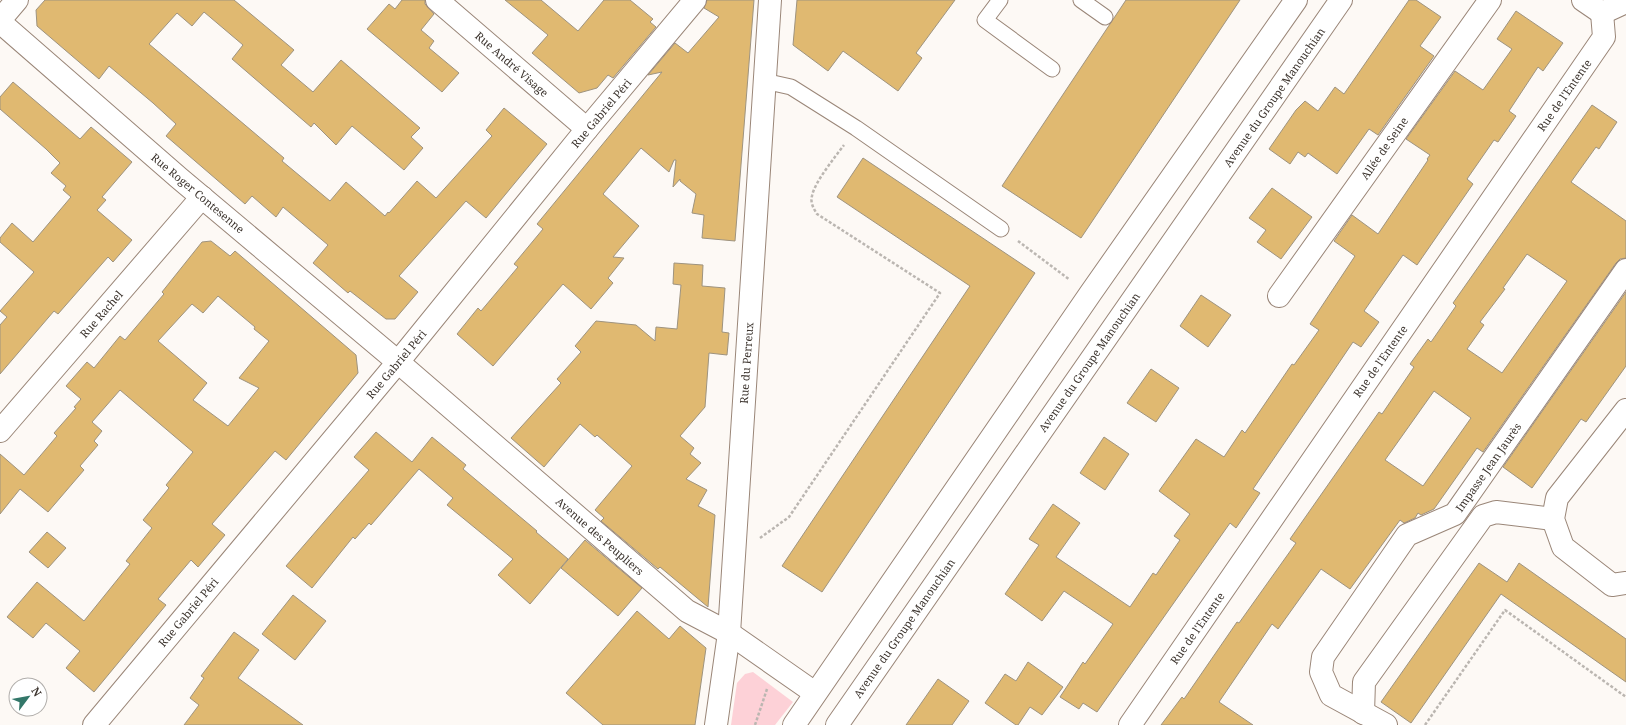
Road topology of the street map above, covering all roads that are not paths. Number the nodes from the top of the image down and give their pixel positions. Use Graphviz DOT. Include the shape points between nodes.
graph roads {
  1 [pos="17,0"];
  2 [pos="437,0"];
  3 [pos="695,0"];
  4 [pos="770,0"];
  5 [pos="1000,0"];
  6 [pos="1081,0"];
  7 [pos="1296,0"];
  8 [pos="1341,0"];
  9 [pos="1490,0"];
  10 [pos="1582,0"];
  11 [pos="1626,2"];
  12 [pos="1602,13"];
  13 [pos="1105,17"];
  14 [pos="0,21"];
  15 [pos="1052,69"];
  16 [pos="764,81"];
  17 [pos="587,129"];
  18 [pos="202,197"];
  19 [pos="1001,229"];
  20 [pos="1626,270"];
  21 [pos="1279,296"];
  22 [pos="398,362"];
  23 [pos="1626,410"];
  24 [pos="0,431"];
  25 [pos="1553,519"];
  26 [pos="1626,583"];
  27 [pos="729,633"];
  28 [pos="816,693"];
  29 [pos="1363,713"];
  30 [pos="94,725"];
  31 [pos="716,725"];
  32 [pos="794,725"];
  33 [pos="837,725"];
  34 [pos="1130,725"];
  35 [pos="1386,725"];
  1 -- 14 [label="street"];
  2 -- 17 [label="street, Rue André Visage"];
  3 -- 17 [label="street, Rue Gabriel Péri"];
  4 -- 16 [label="street, Rue du Perreux"];
  5 -- 15 [label="lane" via="985,20"];
  6 -- 13 [label="lane"];
  7 -- 28 [label="street"];
  8 -- 33 [label="street, Avenue du Groupe Manouchian"];
  9 -- 21 [label="street, Allée de Seine"];
  10 -- 12 [label="street"];
  11 -- 12 [label="street"];
  12 -- 34 [label="street, Rue de l'Entente" via="1604,37"];
  14 -- 18 [label="street, Rue Roger Contesenne"];
  16 -- 19 [label="lane" via="791,87 856,128"];
  16 -- 27 [label="street, Rue du Perreux"];
  17 -- 22 [label="street, Rue Gabriel Péri"];
  18 -- 22 [label="street, Rue Roger Contesenne"];
  18 -- 24 [label="street, Rue Rachel"];
  20 -- 29 [label="street, Impasse Jean Jaurès" via="1455,514 1407,535 1323,657 1321,672 1331,695"];
  22 -- 27 [label="street, Avenue des Peupliers" via="687,611"];
  22 -- 30 [label="street, Rue Gabriel Péri"];
  23 -- 25 [label="street" via="1557,498"];
  25 -- 26 [label="street" via="1563,547 1612,585"];
  25 -- 29 [label="street" via="1496,512 1483,516 1364,682"];
  27 -- 28 [label="street, Avenue des Peupliers"];
  27 -- 31 [label="street, Rue du Perreux"];
  28 -- 32 [label="street"];
  29 -- 35 [label="street, Impasse Jean Jaurès"];
}
